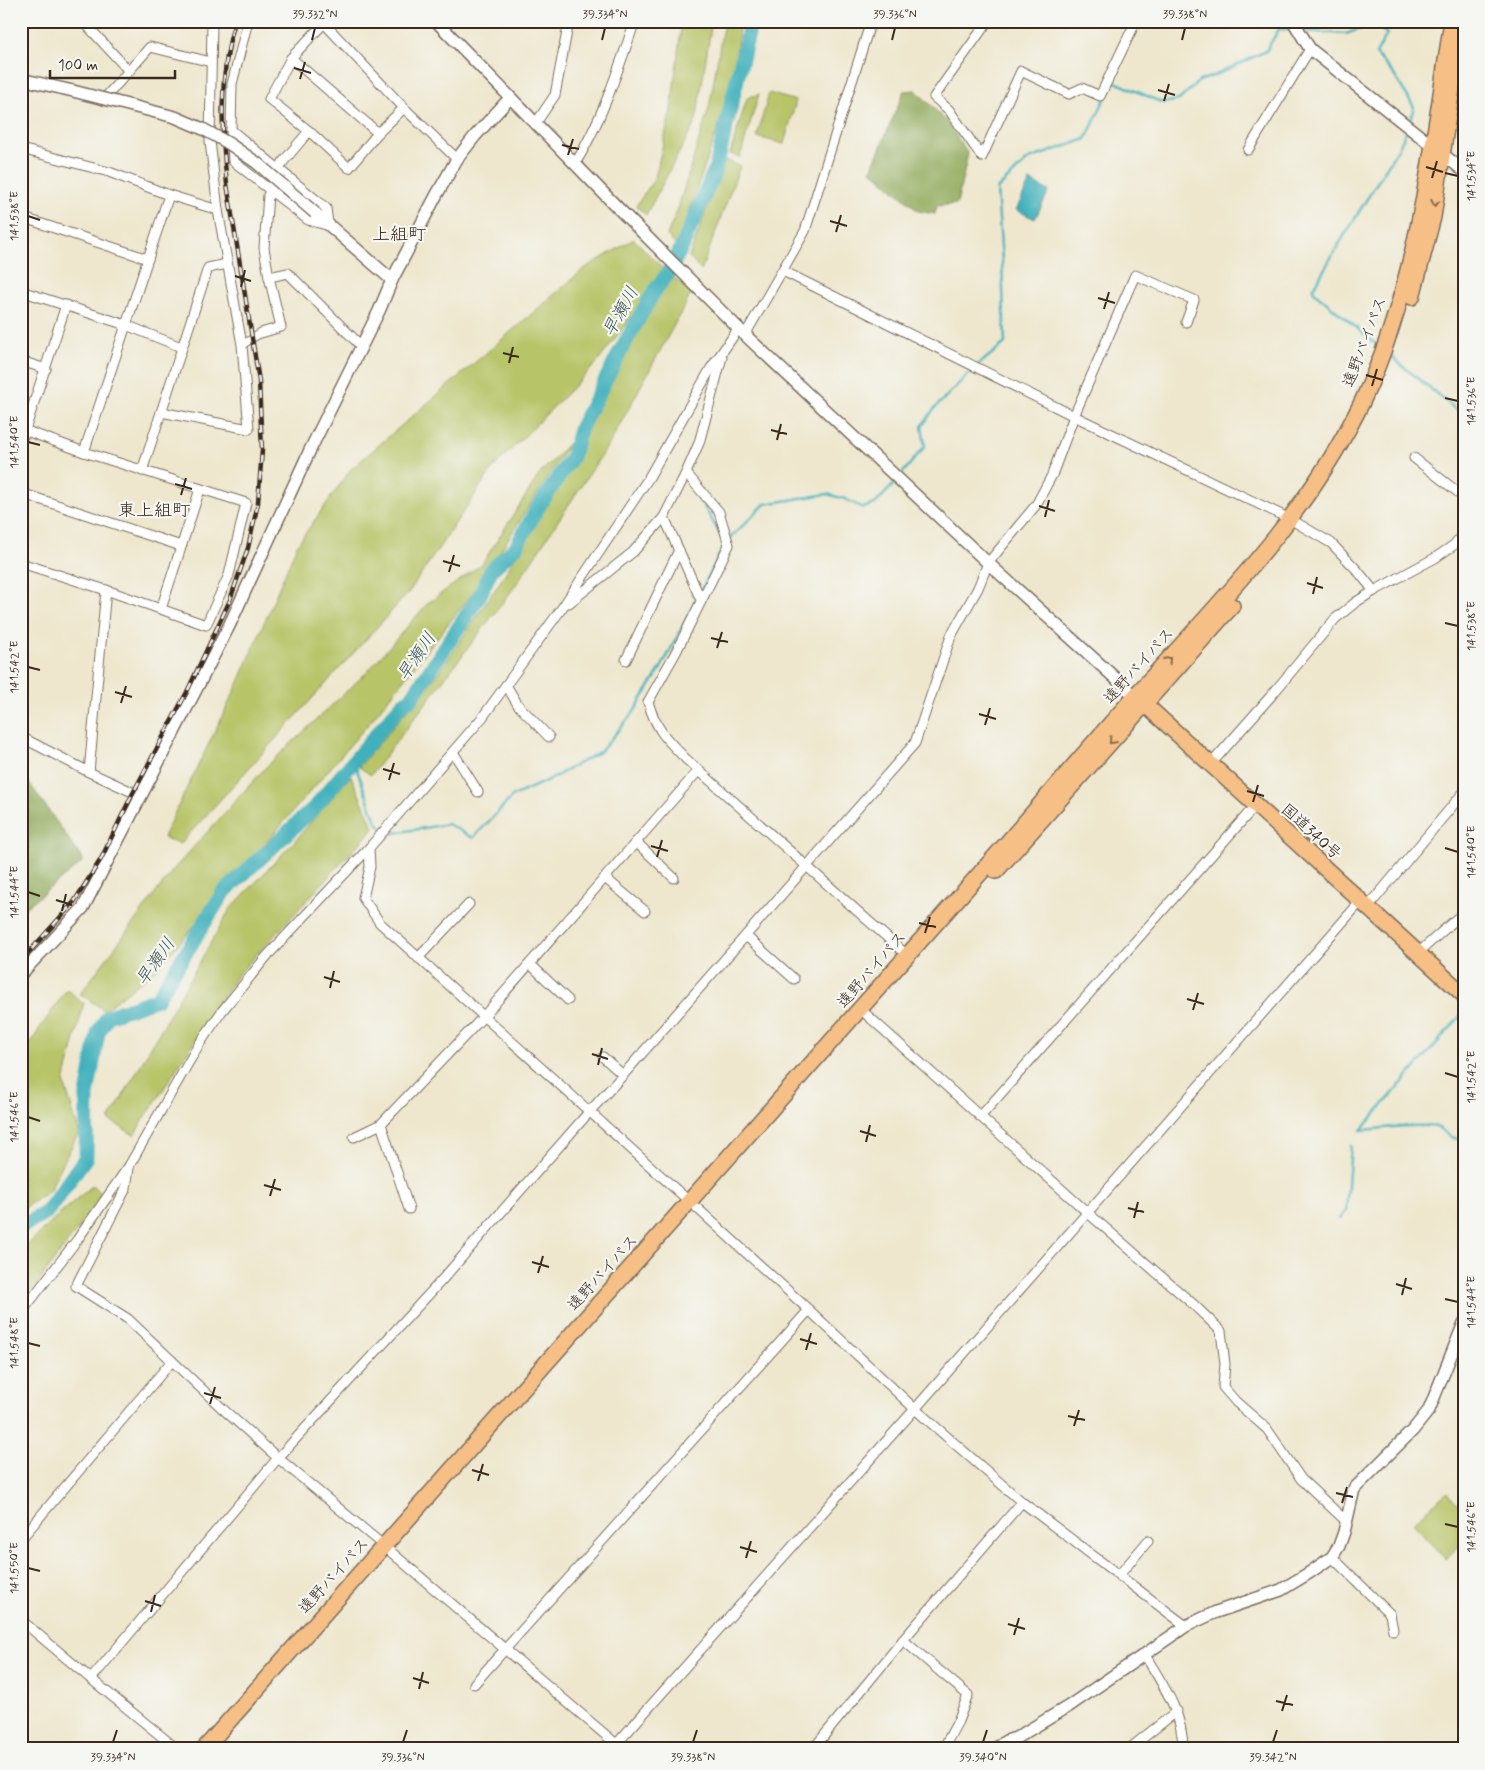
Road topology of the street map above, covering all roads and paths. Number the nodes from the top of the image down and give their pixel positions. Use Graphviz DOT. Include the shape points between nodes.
graph roads {
  1 [pos="83,21"];
  2 [pos="212,21"];
  3 [pos="248,21"];
  4 [pos="436,21"];
  5 [pos="569,21"];
  6 [pos="635,21"];
  7 [pos="871,21"];
  8 [pos="988,21"];
  9 [pos="1136,21"];
  10 [pos="323,22"];
  11 [pos="1460,25"];
  12 [pos="1297,28"];
  13 [pos="1310,49"];
  14 [pos="290,58"];
  15 [pos="211,62"];
  16 [pos="129,71"];
  17 [pos="21,79"];
  18 [pos="510,98"];
  19 [pos="104,99"];
  20 [pos="404,108"];
  21 [pos="536,123"];
  22 [pos="231,130"];
  23 [pos="309,131"];
  24 [pos="378,133"];
  25 [pos="21,149"];
  26 [pos="1248,150"];
  27 [pos="1438,151"];
  28 [pos="457,159"];
  29 [pos="575,164"];
  30 [pos="279,170"];
  31 [pos="1464,171"];
  32 [pos="270,191"];
  33 [pos="169,195"];
  34 [pos="218,210"];
  35 [pos="21,217"];
  36 [pos="328,225"];
  37 [pos="148,260"];
  38 [pos="227,264"];
  39 [pos="783,271"];
  40 [pos="270,277"];
  41 [pos="392,280"];
  42 [pos="21,291"];
  43 [pos="66,305"];
  44 [pos="1186,322"];
  45 [pos="126,325"];
  46 [pos="739,328"];
  47 [pos="261,332"];
  48 [pos="242,345"];
  49 [pos="361,346"];
  50 [pos="181,347"];
  51 [pos="724,350"];
  52 [pos="21,361"];
  53 [pos="46,369"];
  54 [pos="161,412"];
  55 [pos="1074,416"];
  56 [pos="23,430"];
  57 [pos="21,442"];
  58 [pos="84,452"];
  59 [pos="1414,458"];
  60 [pos="142,470"];
  61 [pos="686,473"];
  62 [pos="200,488"];
  63 [pos="21,494"];
  64 [pos="1464,497"];
  65 [pos="664,517"];
  66 [pos="1294,521"];
  67 [pos="1464,532"];
  68 [pos="181,546"];
  69 [pos="679,550"];
  70 [pos="21,563"];
  71 [pos="988,563"];
  72 [pos="106,590"];
  73 [pos="1374,591"];
  74 [pos="701,600"];
  75 [pos="562,608"];
  76 [pos="161,609"];
  77 [pos="626,660"];
  78 [pos="506,685"];
  79 [pos="1140,700"];
  80 [pos="21,737"];
  81 [pos="549,737"];
  82 [pos="453,752"];
  83 [pos="1210,765"];
  84 [pos="699,770"];
  85 [pos="89,772"];
  86 [pos="478,792"];
  87 [pos="1464,792"];
  88 [pos="142,796"];
  89 [pos="1255,806"];
  90 [pos="636,842"];
  91 [pos="369,848"];
  92 [pos="807,867"];
  93 [pos="604,878"];
  94 [pos="674,878"];
  95 [pos="469,904"];
  96 [pos="1364,904"];
  97 [pos="645,911"];
  98 [pos="1464,912"];
  99 [pos="746,936"];
  100 [pos="1418,953"];
  101 [pos="908,956"];
  102 [pos="418,958"];
  103 [pos="530,964"];
  104 [pos="21,974"];
  105 [pos="794,979"];
  106 [pos="1464,995"];
  107 [pos="568,1000"];
  108 [pos="867,1015"];
  109 [pos="483,1017"];
  110 [pos="603,1057"];
  111 [pos="623,1075"];
  112 [pos="590,1111"];
  113 [pos="980,1117"];
  114 [pos="381,1124"];
  115 [pos="354,1137"];
  116 [pos="129,1166"];
  117 [pos="693,1205"];
  118 [pos="409,1209"];
  119 [pos="1088,1214"];
  120 [pos="809,1310"];
  121 [pos="21,1313"];
  122 [pos="1464,1323"];
  123 [pos="172,1361"];
  124 [pos="915,1409"];
  125 [pos="278,1458"];
  126 [pos="1022,1502"];
  127 [pos="1347,1522"];
  128 [pos="25,1528"];
  129 [pos="21,1539"];
  130 [pos="1148,1541"];
  131 [pos="388,1549"];
  132 [pos="1332,1557"];
  133 [pos="1119,1575"];
  134 [pos="21,1620"];
  135 [pos="1186,1626"];
  136 [pos="1393,1630"];
  137 [pos="903,1640"];
  138 [pos="506,1649"];
  139 [pos="1145,1655"];
  140 [pos="90,1679"];
  141 [pos="474,1684"];
  142 [pos="1177,1711"];
  143 [pos="617,1747"];
  144 [pos="177,1749"];
  145 [pos="204,1749"];
  146 [pos="217,1749"];
  147 [pos="813,1749"];
  148 [pos="943,1749"];
  149 [pos="995,1749"];
  150 [pos="1129,1749"];
  151 [pos="1184,1749"];
  1 -- 16 [label="street"];
  2 -- 15 [label="street"];
  3 -- 22 [label="street" via="232,84"];
  4 -- 18 [label="street"];
  5 -- 21 [label="street" via="555,95"];
  6 -- 29 [label="street" via="593,133"];
  7 -- 39 [label="street" via="805,231"];
  8 -- 9 [label="street" via="934,97 949,110 982,156 1021,71 1069,94 1082,88 1100,96"];
  10 -- 14 [label="street"];
  10 -- 20 [label="street"];
  11 -- 27 [label="highway, 遠野バイパス"];
  12 -- 13 [label="street"];
  13 -- 26 [label="street"];
  13 -- 27 [label="street"];
  14 -- 23 [label="street" via="269,99"];
  14 -- 24 [label="street"];
  15 -- 16 [label="street" via="150,47"];
  15 -- 34 [label="street" via="210,141"];
  16 -- 19 [label="street"];
  17 -- 19 [label="street, bridge"];
  18 -- 21 [label="street"];
  18 -- 28 [label="street"];
  19 -- 36 [label="street, bridge" via="175,117 212,134 257,163"];
  20 -- 24 [label="street"];
  20 -- 28 [label="street"];
  21 -- 29 [label="street"];
  22 -- 30 [label="street"];
  22 -- 32 [label="street" via="233,161"];
  23 -- 24 [label="street" via="349,168"];
  23 -- 30 [label="street"];
  25 -- 33 [label="street" via="109,172"];
  27 -- 31 [label="street"];
  27 -- 66 [label="highway, 遠野バイパス" via="1396,316 1381,356 1350,424"];
  28 -- 41 [label="street"];
  29 -- 46 [label="street"];
  30 -- 32 [label="street"];
  30 -- 36 [label="street" via="326,208"];
  32 -- 36 [label="street" via="308,220"];
  32 -- 40 [label="street" via="264,248"];
  33 -- 34 [label="street"];
  33 -- 37 [label="street"];
  34 -- 38 [label="street"];
  35 -- 37 [label="street"];
  36 -- 41 [label="street"];
  37 -- 45 [label="street"];
  38 -- 48 [label="street"];
  38 -- 50 [label="street" via="208,268"];
  39 -- 46 [label="street"];
  39 -- 55 [label="street"];
  40 -- 47 [label="street" via="281,327"];
  40 -- 49 [label="street" via="288,273"];
  41 -- 49 [label="street"];
  42 -- 43 [label="street"];
  43 -- 45 [label="street"];
  43 -- 53 [label="street"];
  44 -- 55 [label="street" via="1194,300 1135,275"];
  45 -- 50 [label="street"];
  45 -- 58 [label="street"];
  46 -- 51 [label="street"];
  46 -- 71 [label="street"];
  47 -- 48 [label="street"];
  48 -- 54 [label="street" via="249,429"];
  49 -- 88 [label="street" via="229,626"];
  50 -- 54 [label="street"];
  51 -- 61 [label="street" via="699,443"];
  51 -- 75 [label="street" via="648,479"];
  52 -- 53 [label="street"];
  53 -- 56 [label="street"];
  54 -- 60 [label="street"];
  55 -- 66 [label="street"];
  55 -- 71 [label="street" via="1052,475 1036,506"];
  56 -- 57 [label="street"];
  56 -- 58 [label="street"];
  58 -- 60 [label="street"];
  59 -- 64 [label="street"];
  60 -- 62 [label="street"];
  61 -- 65 [label="street"];
  61 -- 74 [label="street" via="720,512 729,545"];
  62 -- 68 [label="street"];
  62 -- 76 [label="street" via="246,503 229,575 206,625"];
  63 -- 68 [label="street"];
  65 -- 69 [label="street"];
  65 -- 75 [label="street" via="632,552"];
  66 -- 73 [label="street" via="1332,543"];
  66 -- 79 [label="highway, 遠野バイパス" via="1252,582"];
  67 -- 73 [label="street" via="1454,545 1436,558"];
  68 -- 76 [label="street"];
  69 -- 74 [label="street"];
  69 -- 77 [label="street"];
  70 -- 72 [label="street"];
  71 -- 79 [label="street"];
  71 -- 92 [label="street" via="951,636 915,743"];
  72 -- 76 [label="street"];
  72 -- 85 [label="street"];
  73 -- 83 [label="street" via="1335,619"];
  74 -- 84 [label="street" via="648,702 664,736"];
  75 -- 78 [label="street"];
  78 -- 81 [label="street" via="518,705"];
  78 -- 82 [label="street"];
  79 -- 83 [label="highway, 国道340号"];
  79 -- 101 [label="highway, 遠野バイパス"];
  79 -- 108 [label="highway, 遠野バイパス, one-way"];
  80 -- 85 [label="street"];
  82 -- 86 [label="street"];
  82 -- 91 [label="street"];
  83 -- 89 [label="highway, 国道340号"];
  84 -- 90 [label="street"];
  84 -- 92 [label="street"];
  85 -- 88 [label="street"];
  87 -- 96 [label="street"];
  88 -- 104 [label="street" via="84,908"];
  89 -- 96 [label="highway, 国道340号"];
  89 -- 113 [label="street"];
  90 -- 93 [label="street"];
  90 -- 94 [label="street"];
  91 -- 102 [label="street" via="370,867 363,898 380,923"];
  91 -- 116 [label="street" via="267,956 222,1011 198,1046"];
  92 -- 99 [label="street"];
  92 -- 101 [label="street"];
  93 -- 97 [label="street"];
  93 -- 103 [label="street"];
  95 -- 102 [label="street"];
  96 -- 100 [label="highway, 国道340号"];
  96 -- 119 [label="street"];
  98 -- 100 [label="street"];
  99 -- 105 [label="street"];
  99 -- 111 [label="street"];
  100 -- 106 [label="highway, 国道340号"];
  101 -- 117 [label="highway, 遠野バイパス"];
  102 -- 109 [label="street"];
  103 -- 107 [label="street"];
  103 -- 109 [label="street"];
  108 -- 113 [label="street"];
  108 -- 117 [label="highway, 遠野バイパス"];
  109 -- 112 [label="street"];
  109 -- 114 [label="street"];
  110 -- 111 [label="street"];
  111 -- 112 [label="street"];
  112 -- 117 [label="street"];
  112 -- 125 [label="street" via="441,1281"];
  113 -- 119 [label="street"];
  114 -- 115 [label="street"];
  114 -- 118 [label="street"];
  116 -- 121 [label="street"];
  116 -- 123 [label="street" via="126,1188 76,1286 128,1319"];
  117 -- 120 [label="street"];
  117 -- 131 [label="highway, 遠野バイパス"];
  119 -- 124 [label="street"];
  119 -- 127 [label="street" via="1220,1331 1225,1364 1223,1387 1267,1429 1302,1479"];
  120 -- 124 [label="street"];
  120 -- 138 [label="street"];
  122 -- 127 [label="street" via="1428,1410 1413,1430 1354,1490"];
  123 -- 125 [label="street"];
  123 -- 128 [label="street"];
  124 -- 126 [label="street"];
  124 -- 143 [label="street"];
  125 -- 131 [label="street"];
  125 -- 140 [label="street"];
  126 -- 133 [label="street"];
  126 -- 137 [label="street"];
  127 -- 132 [label="street"];
  128 -- 129 [label="street"];
  130 -- 133 [label="street"];
  131 -- 138 [label="street"];
  131 -- 145 [label="highway, 遠野バイパス"];
  131 -- 146 [label="highway, 遠野バイパス"];
  132 -- 135 [label="street" via="1281,1590"];
  132 -- 136 [label="street" via="1390,1614"];
  133 -- 135 [label="street"];
  134 -- 140 [label="street"];
  135 -- 139 [label="street"];
  137 -- 147 [label="street"];
  137 -- 148 [label="street" via="968,1695"];
  138 -- 141 [label="street"];
  138 -- 143 [label="street"];
  139 -- 142 [label="street"];
  139 -- 149 [label="street" via="1040,1724"];
  140 -- 144 [label="street"];
  142 -- 150 [label="street"];
  142 -- 151 [label="street"];
}
